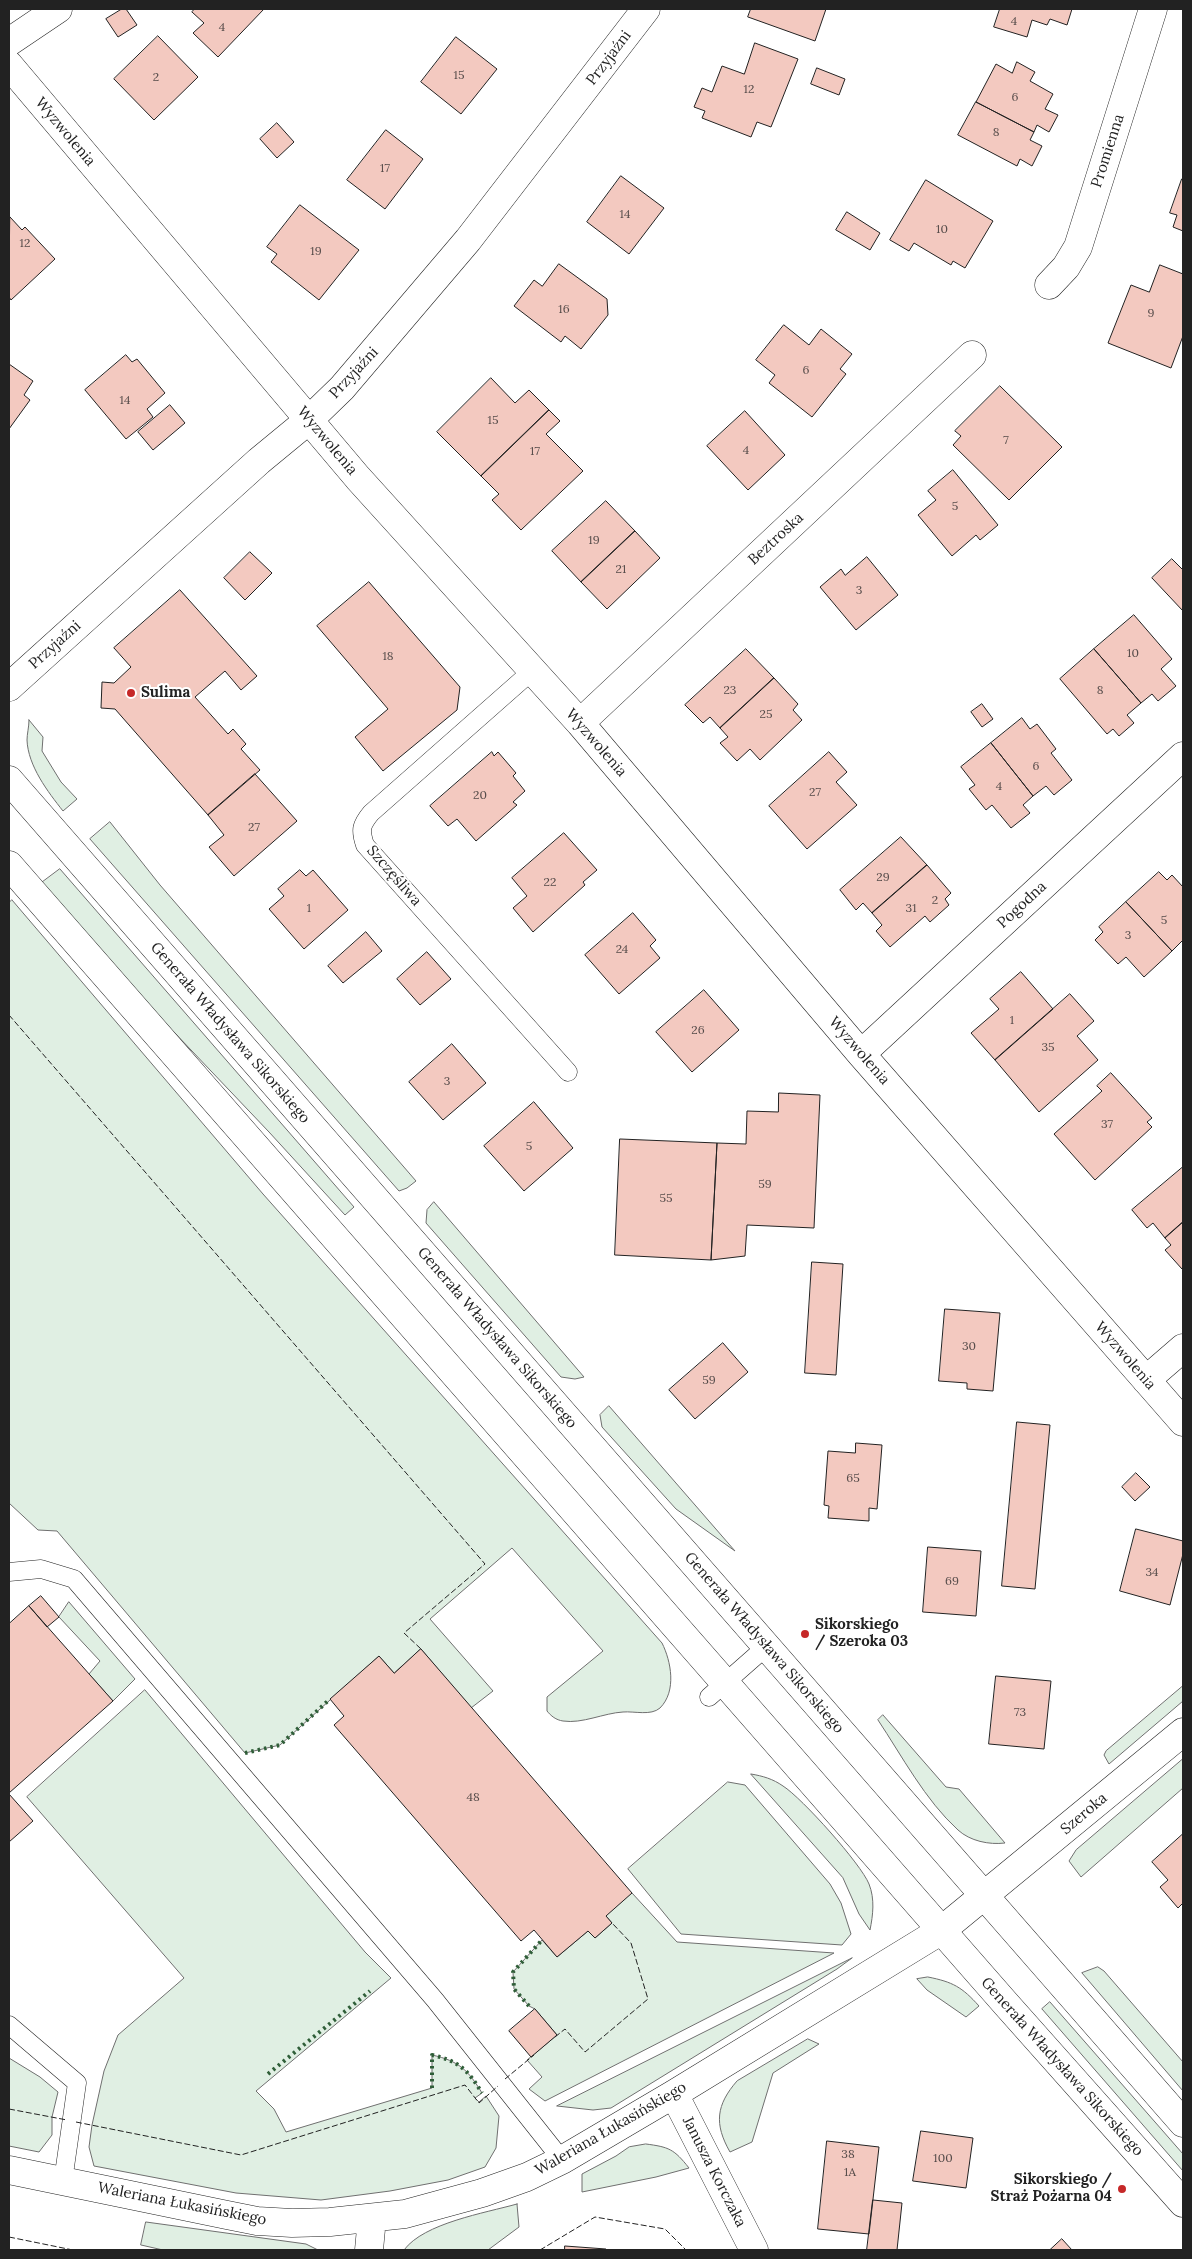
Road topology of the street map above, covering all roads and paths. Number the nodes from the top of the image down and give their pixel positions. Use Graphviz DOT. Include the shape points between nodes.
graph roads {
  1 [pos="58,9"];
  2 [pos="646,9"];
  3 [pos="1153,9"];
  4 [pos="9,42"];
  5 [pos="9,65"];
  6 [pos="1049,285"];
  7 [pos="972,355"];
  8 [pos="310,419"];
  9 [pos="532,671"];
  10 [pos="9,687"];
  11 [pos="580,723"];
  12 [pos="1183,756"];
  13 [pos="9,780"];
  14 [pos="9,866"];
  15 [pos="861,1054"];
  16 [pos="568,1072"];
  17 [pos="1183,1348"];
  18 [pos="1146,1380"];
  19 [pos="1183,1422"];
  20 [pos="9,1572"];
  21 [pos="767,1646"];
  22 [pos="717,1690"];
  23 [pos="1183,1732"];
  24 [pos="986,1896"];
  25 [pos="942,1930"];
  26 [pos="9,2025"];
  27 [pos="674,2094"];
  28 [pos="1183,2123"];
  29 [pos="562,2160"];
  30 [pos="9,2170"];
  31 [pos="63,2181"];
  32 [pos="1183,2203"];
  33 [pos="372,2218"];
  34 [pos="368,2250"];
  35 [pos="754,2250"];
  1 -- 4 [label="street"];
  2 -- 8 [label="street, Przyjaźni" via="468,240 375,351"];
  3 -- 6 [label="street, Promienna" via="1078,247 1066,267"];
  5 -- 8 [label="street, Wyzwolenia"];
  7 -- 11 [label="street, Beztroska"];
  8 -- 9 [label="street, Wyzwolenia" via="358,478"];
  8 -- 10 [label="street, Przyjaźni" via="259,461"];
  9 -- 11 [label="street, Wyzwolenia"];
  9 -- 16 [label="lane, Szczęśliwa" via="371,813 362,825 361,834 365,845"];
  11 -- 15 [label="street, Wyzwolenia"];
  12 -- 15 [label="street, Pogodna"];
  13 -- 21 [label="street, Generała Władysława Sikorskiego"];
  14 -- 22 [label="street, Generała Władysława Sikorskiego"];
  15 -- 18 [label="street, Wyzwolenia"];
  17 -- 18 [label="street"];
  18 -- 19 [label="street, Wyzwolenia"];
  20 -- 29 [label="lane" via="41,1569 74,1579 436,2000"];
  21 -- 22 [label="lane"];
  21 -- 24 [label="street, Generała Władysława Sikorskiego"];
  22 -- 25 [label="street, Generała Władysława Sikorskiego"];
  23 -- 24 [label="street, Szeroka"];
  24 -- 25 [label="street"];
  24 -- 28 [label="street, Generała Władysława Sikorskiego"];
  25 -- 27 [label="street, Waleriana Łukasińskiego"];
  25 -- 32 [label="street, Generała Władysława Sikorskiego"];
  26 -- 31 [label="lane" via="77,2083"];
  27 -- 29 [label="street, Waleriana Łukasińskiego"];
  27 -- 35 [label="street, Janusza Korczaka"];
  29 -- 33 [label="street, Waleriana Łukasińskiego" via="482,2194 405,2214"];
  30 -- 31 [label="street, Waleriana Łukasińskiego"];
  31 -- 33 [label="street, Waleriana Łukasińskiego" via="257,2221 292,2223"];
  33 -- 34 [label="street"];
}
